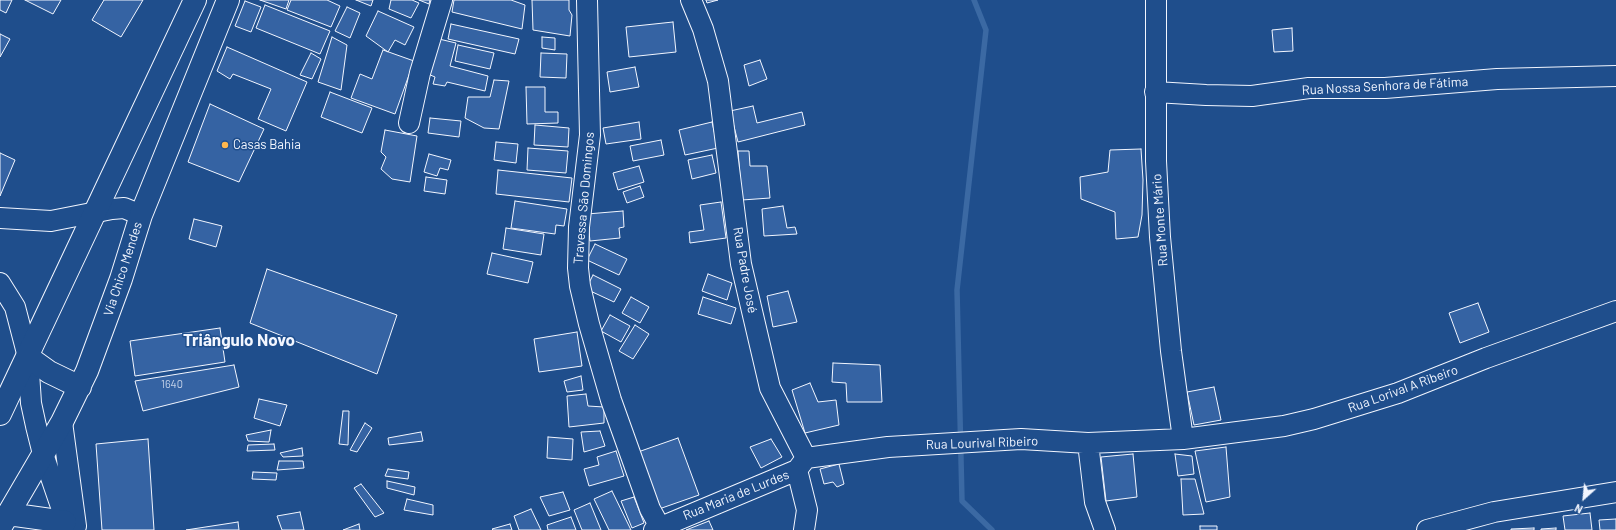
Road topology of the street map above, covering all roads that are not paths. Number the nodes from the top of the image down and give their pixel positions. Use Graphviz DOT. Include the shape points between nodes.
graph roads {
  1 [pos="194,0"];
  2 [pos="228,0"];
  3 [pos="442,0"];
  4 [pos="587,0"];
  5 [pos="691,0"];
  6 [pos="1156,0"];
  7 [pos="1616,76"];
  8 [pos="1155,92"];
  9 [pos="409,123"];
  10 [pos="96,213"];
  11 [pos="141,215"];
  12 [pos="0,218"];
  13 [pos="0,283"];
  14 [pos="1616,311"];
  15 [pos="28,357"];
  16 [pos="80,387"];
  17 [pos="0,414"];
  18 [pos="62,422"];
  19 [pos="1183,439"];
  20 [pos="1088,443"];
  21 [pos="43,454"];
  22 [pos="801,464"];
  23 [pos="1616,492"];
  24 [pos="4,521"];
  25 [pos="70,527"];
  26 [pos="657,528"];
  27 [pos="804,530"];
  28 [pos="1105,530"];
  29 [pos="1427,530"];
  1 -- 10 [label="main road"];
  2 -- 11 [label="main road, Via Chico Mendes"];
  3 -- 9 [label="street" via="420,73"];
  4 -- 26 [label="street, Travessa São Domingos" via="590,135 579,227 580,286 611,400"];
  5 -- 22 [label="street, Rua Padre José" via="703,29 718,81 741,264 770,388"];
  6 -- 8 [label="street, Rua Monte Mário"];
  7 -- 8 [label="street, Rua Nossa Senhora de Fátima" via="1497,79 1385,88 1309,88 1252,96"];
  8 -- 19 [label="street, Rua Monte Mário" via="1160,238"];
  10 -- 11 [label="street" via="124,208"];
  10 -- 12 [label="street" via="51,221"];
  10 -- 15 [label="main road"];
  11 -- 16 [label="main road, Via Chico Mendes" via="121,279"];
  13 -- 15 [label="street" via="15,307"];
  14 -- 19 [label="street, Rua Lorival A Ribeiro" via="1398,393 1314,419 1269,429"];
  15 -- 16 [label="main road" via="49,372"];
  15 -- 17 [label="main road"];
  15 -- 21 [label="street" via="31,403"];
  16 -- 18 [label="main road, Via Chico Mendes"];
  18 -- 21 [label="main road, Via Chico Mendes"];
  18 -- 25 [label="street"];
  19 -- 20 [label="street, Rua Lourival Ribeiro"];
  20 -- 22 [label="street, Rua Lourival Ribeiro" via="1021,439 888,447"];
  20 -- 28 [label="street" via="1095,502"];
  21 -- 24 [label="main road, Via Chico Mendes"];
  21 -- 25 [label="street"];
  22 -- 26 [label="street, Rua Maria de Lurdes"];
  22 -- 27 [label="street, Rua Padre José" via="807,510"];
  23 -- 29 [label="street" via="1494,512"];
  24 -- 25 [label="main road"];
}
